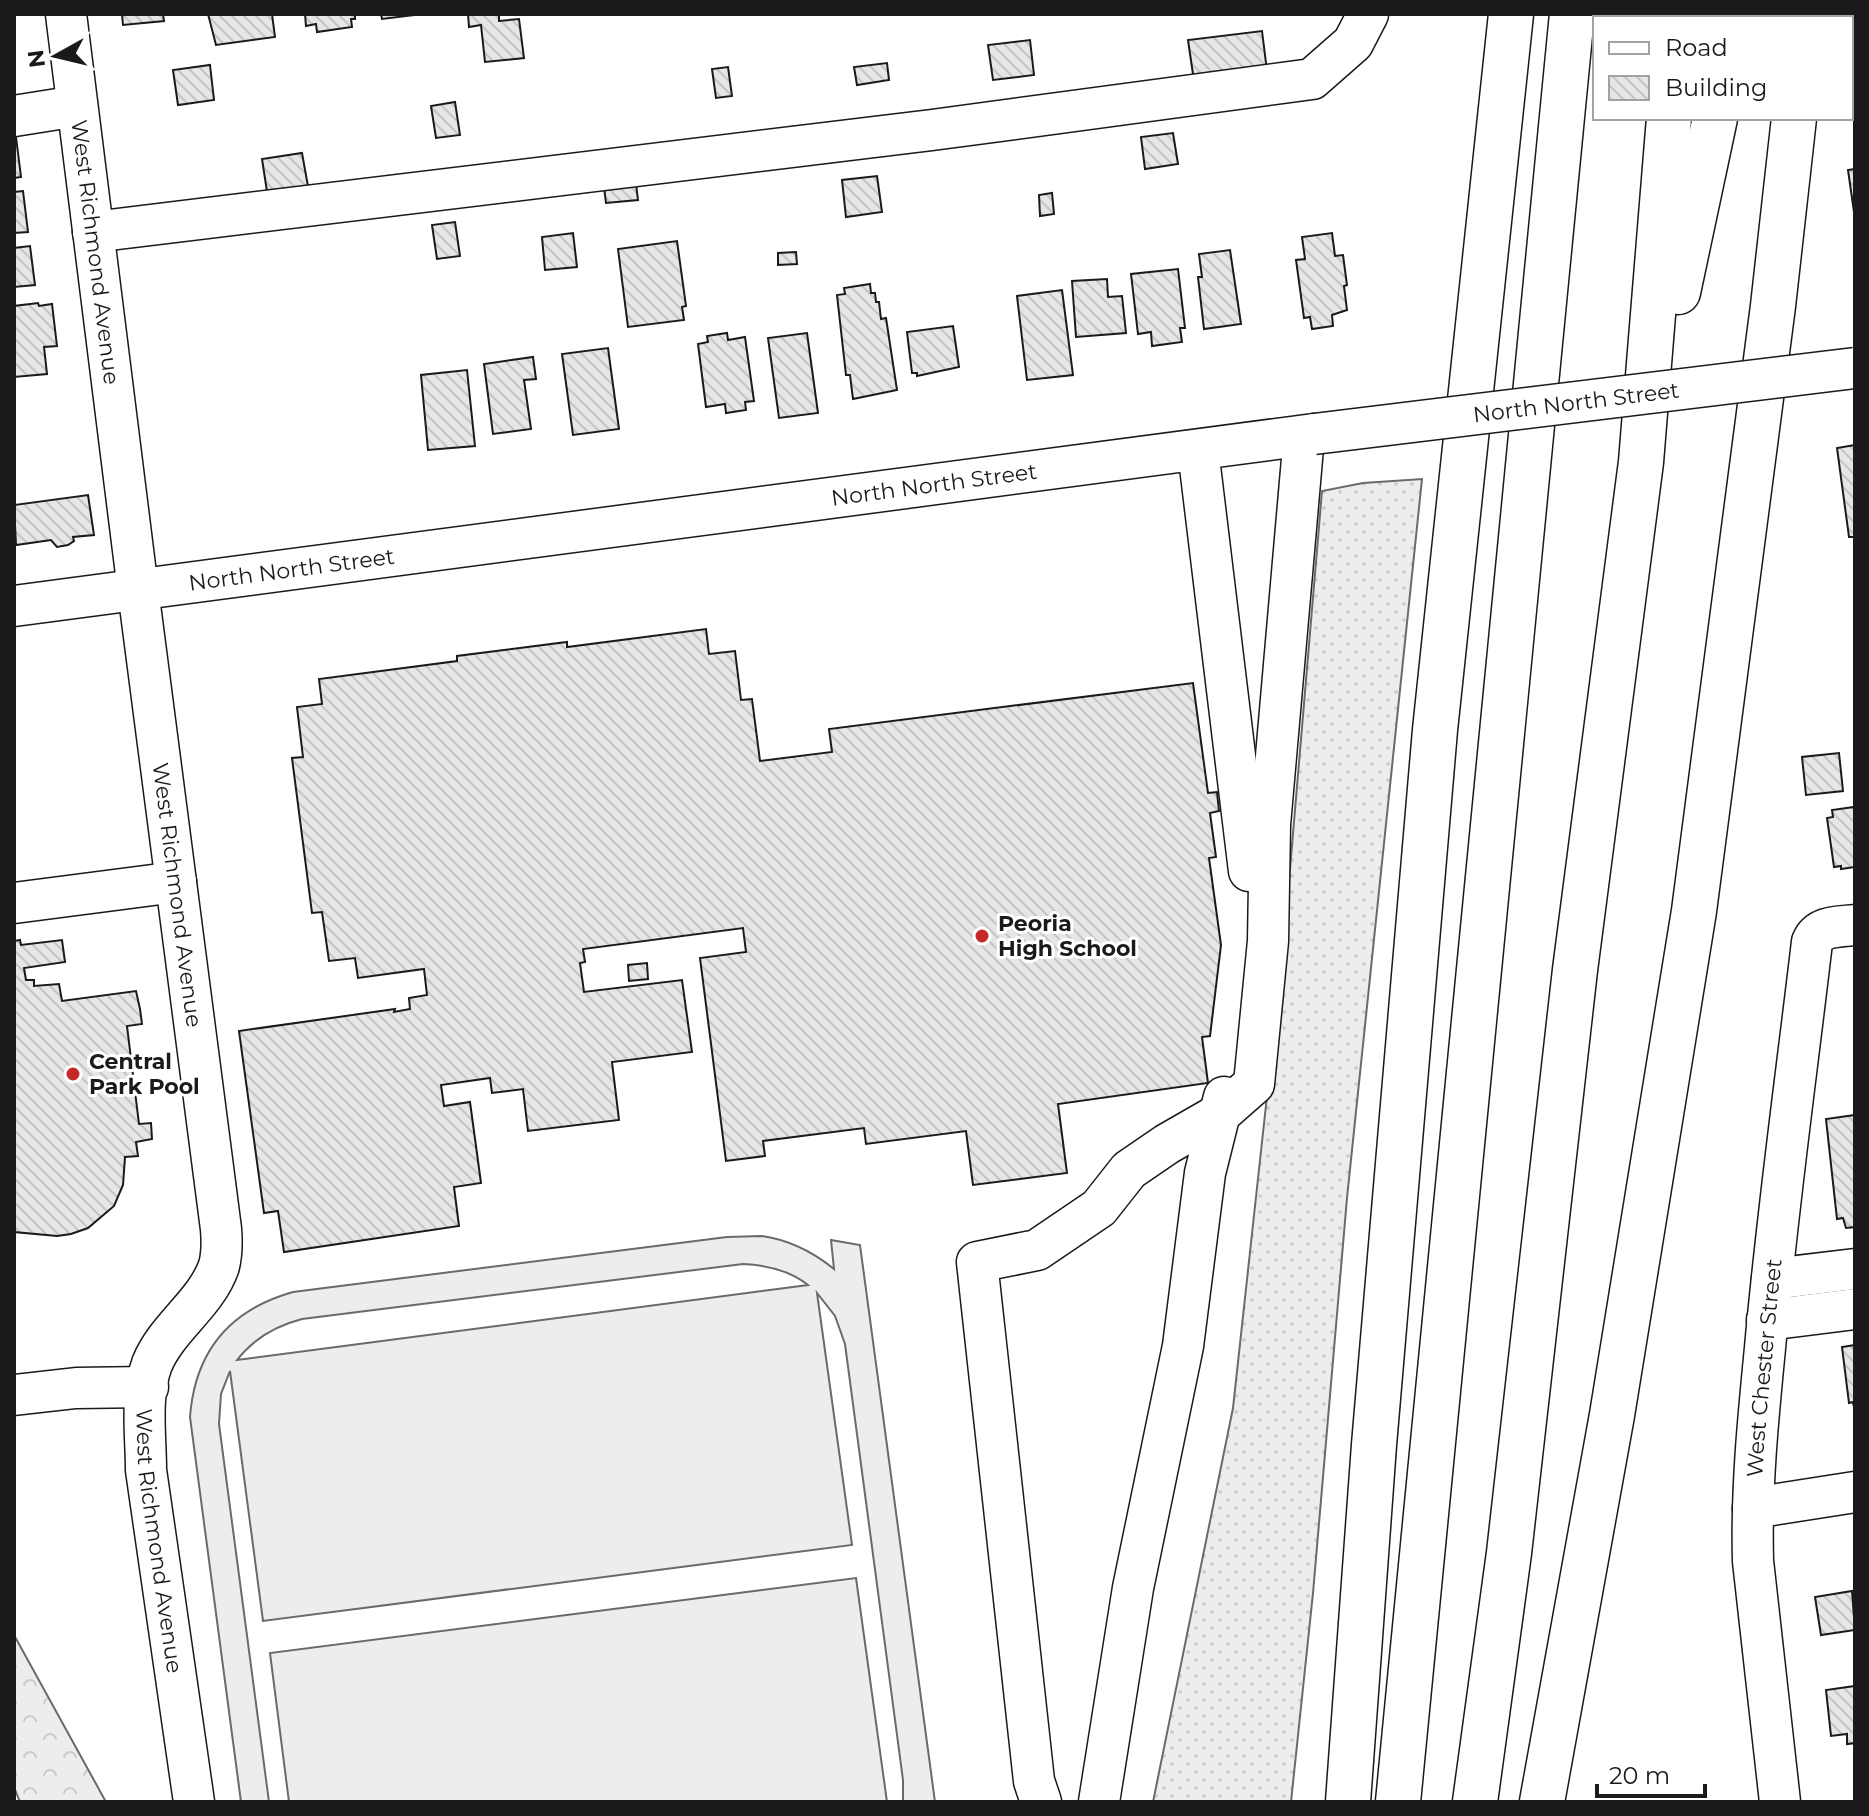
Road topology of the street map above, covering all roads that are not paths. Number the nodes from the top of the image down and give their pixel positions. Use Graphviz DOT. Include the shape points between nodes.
graph roads {
  1 [pos="66,14"];
  2 [pos="1368,14"];
  3 [pos="1511,14"];
  4 [pos="1572,14"];
  5 [pos="77,106"];
  6 [pos="14,116"];
  7 [pos="1669,120"];
  8 [pos="1715,120"];
  9 [pos="1794,120"];
  10 [pos="93,232"];
  11 [pos="1855,368"];
  12 [pos="1309,435"];
  13 [pos="1198,450"];
  14 [pos="1641,462"];
  15 [pos="138,590"];
  16 [pos="14,606"];
  17 [pos="176,882"];
  18 [pos="14,903"];
  19 [pos="1855,925"];
  20 [pos="1221,1113"];
  21 [pos="1855,1269"];
  22 [pos="1772,1279"];
  23 [pos="1855,1309"];
  24 [pos="1767,1320"];
  25 [pos="148,1387"];
  26 [pos="14,1395"];
  27 [pos="1855,1492"];
  28 [pos="1753,1508"];
  29 [pos="194,1802"];
  30 [pos="1041,1802"];
  31 [pos="1099,1802"];
  32 [pos="1348,1802"];
  33 [pos="1398,1802"];
  34 [pos="1475,1802"];
  35 [pos="1542,1802"];
  36 [pos="1780,1802"];
  1 -- 5 [label="street, West Richmond Avenue"];
  2 -- 10 [label="street" via="1353,43 1312,79"];
  3 -- 32 [label="highway" via="1435,730"];
  4 -- 33 [label="highway"];
  5 -- 6 [label="street"];
  5 -- 10 [label="street, West Richmond Avenue"];
  7 -- 14 [label="highway"];
  8 -- 14 [label="highway"];
  9 -- 35 [label="highway" via="1694,911"];
  10 -- 15 [label="street, West Richmond Avenue"];
  11 -- 12 [label="street, North North Street, bridge"];
  12 -- 13 [label="street, North North Street"];
  12 -- 20 [label="street" via="1270,825 1268,941 1254,1084"];
  13 -- 15 [label="street, North North Street"];
  13 -- 20 [label="street" via="1249,865 1240,1007"];
  14 -- 34 [label="highway"];
  15 -- 16 [label="street, North North Street"];
  15 -- 17 [label="street, West Richmond Avenue"];
  17 -- 18 [label="street"];
  17 -- 25 [label="street, West Richmond Avenue" via="222,1248 206,1291 164,1341 151,1366"];
  19 -- 22 [label="street, West Chester Street" via="1824,929 1814,936"];
  20 -- 30 [label="street" via="1129,1170 1099,1208 1037,1250 977,1262 1034,1781"];
  20 -- 31 [label="street" via="1205,1173 1183,1346 1133,1588"];
  21 -- 22 [label="street"];
  22 -- 24 [label="street, West Chester Street"];
  23 -- 24 [label="street"];
  24 -- 28 [label="street, West Chester Street"];
  25 -- 26 [label="street"];
  25 -- 29 [label="street, West Richmond Avenue" via="146,1470"];
  27 -- 28 [label="street"];
  28 -- 36 [label="street, West Chester Street" via="1755,1595"];
}
